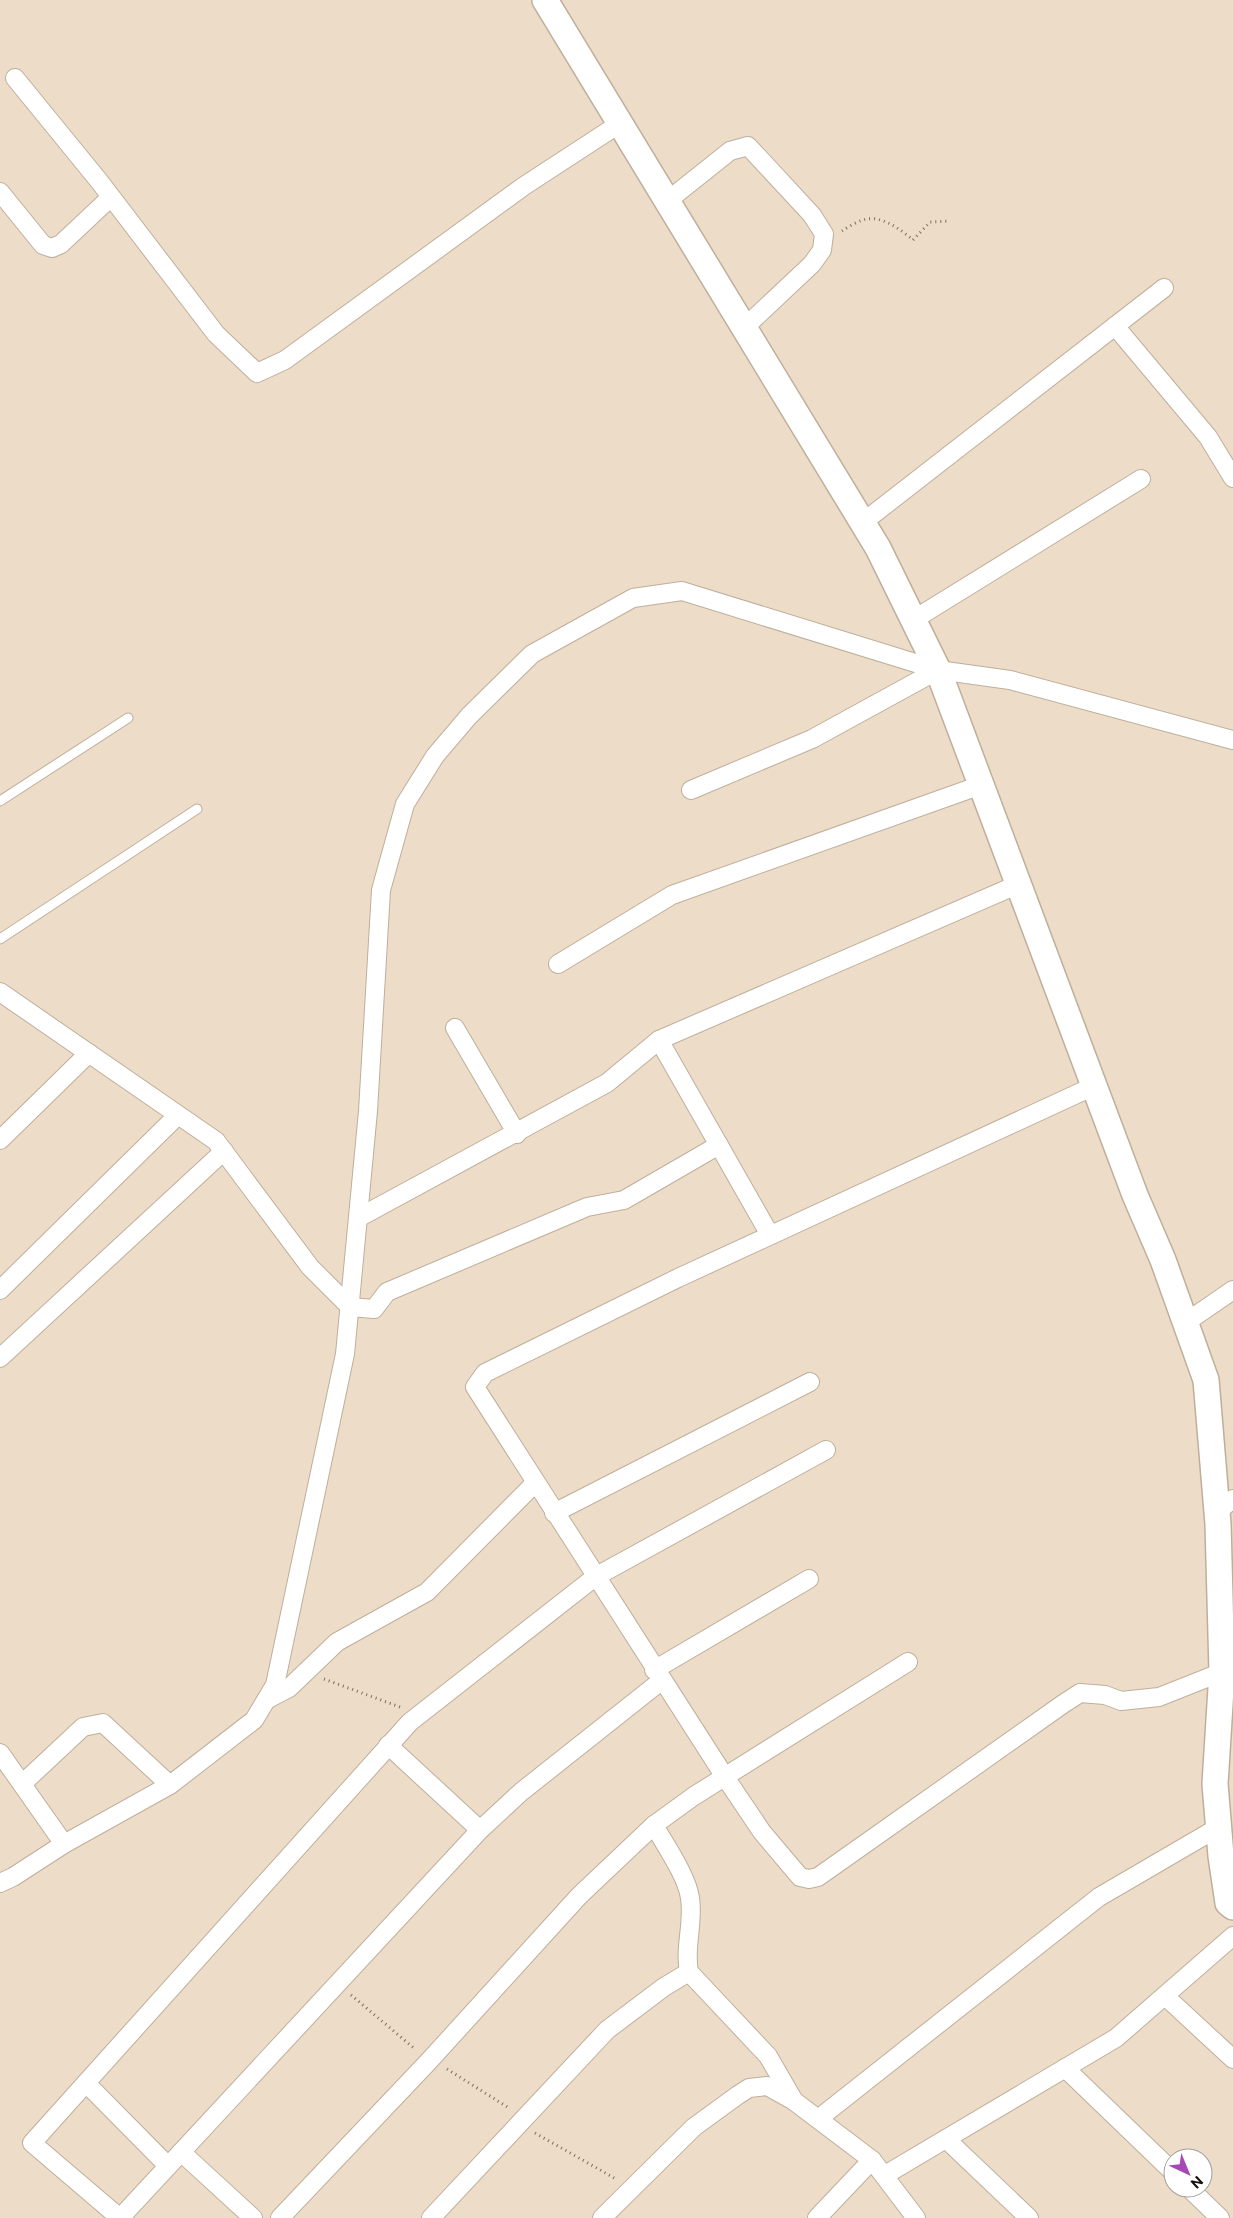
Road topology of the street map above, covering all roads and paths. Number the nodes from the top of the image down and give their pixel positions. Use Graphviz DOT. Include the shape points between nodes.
graph roads {
  1 [pos="545,0"];
  2 [pos="15,78"];
  3 [pos="619,124"];
  4 [pos="0,192"];
  5 [pos="111,197"];
  6 [pos="666,202"];
  7 [pos="950,221"];
  8 [pos="824,234"];
  9 [pos="1164,288"];
  10 [pos="1115,326"];
  11 [pos="744,328"];
  12 [pos="1233,478"];
  13 [pos="1141,479"];
  14 [pos="862,523"];
  15 [pos="913,620"];
  16 [pos="938,670"];
  17 [pos="128,718"];
  18 [pos="1233,740"];
  19 [pos="981,785"];
  20 [pos="691,790"];
  21 [pos="0,801"];
  22 [pos="198,809"];
  23 [pos="1019,884"];
  24 [pos="0,939"];
  25 [pos="558,964"];
  26 [pos="0,992"];
  27 [pos="455,1028"];
  28 [pos="659,1040"];
  29 [pos="89,1053"];
  30 [pos="1094,1086"];
  31 [pos="178,1115"];
  32 [pos="517,1134"];
  33 [pos="0,1140"];
  34 [pos="719,1145"];
  35 [pos="224,1151"];
  36 [pos="358,1218"];
  37 [pos="770,1235"];
  38 [pos="0,1290"];
  39 [pos="1233,1290"];
  40 [pos="350,1307"];
  41 [pos="1185,1323"];
  42 [pos="0,1358"];
  43 [pos="810,1382"];
  44 [pos="826,1450"];
  45 [pos="535,1483"];
  46 [pos="1225,1506"];
  47 [pos="554,1513"];
  48 [pos="595,1577"];
  49 [pos="809,1579"];
  50 [pos="908,1662"];
  51 [pos="305,1672"];
  52 [pos="1222,1672"];
  53 [pos="657,1675"];
  54 [pos="266,1700"];
  55 [pos="420,1714"];
  56 [pos="388,1745"];
  57 [pos="0,1753"];
  58 [pos="724,1777"];
  59 [pos="22,1784"];
  60 [pos="170,1785"];
  61 [pos="654,1825"];
  62 [pos="1219,1827"];
  63 [pos="480,1830"];
  64 [pos="64,1844"];
  65 [pos="0,1883"];
  66 [pos="1231,1902"];
  67 [pos="1233,1936"];
  68 [pos="689,1972"];
  69 [pos="338,1984"];
  70 [pos="1165,1996"];
  71 [pos="1233,2059"];
  72 [pos="429,2061"];
  73 [pos="1065,2068"];
  74 [pos="86,2083"];
  75 [pos="794,2101"];
  76 [pos="818,2119"];
  77 [pos="522,2121"];
  78 [pos="946,2139"];
  79 [pos="181,2152"];
  80 [pos="872,2160"];
  81 [pos="1163,2162"];
  82 [pos="168,2166"];
  83 [pos="884,2175"];
  84 [pos="632,2189"];
  85 [pos="1199,2198"];
  86 [pos="253,2218"];
  87 [pos="280,2218"];
  88 [pos="431,2218"];
  89 [pos="602,2218"];
  90 [pos="817,2218"];
  91 [pos="916,2218"];
  92 [pos="1029,2218"];
  93 [pos="1220,2218"];
  1 -- 3 [label="street"];
  2 -- 5 [label="street"];
  3 -- 5 [label="street" via="524,186 285,360 257,373 216,334"];
  3 -- 6 [label="street"];
  4 -- 5 [label="street" via="43,245 52,248 61,244"];
  6 -- 8 [label="street" via="730,151 748,146 812,215"];
  6 -- 11 [label="street"];
  7 -- 8 [label="path" via="930,222 913,240 895,226 877,219 864,219 838,233"];
  8 -- 11 [label="street" via="822,250 812,264"];
  9 -- 10 [label="street"];
  10 -- 12 [label="street" via="1208,436"];
  10 -- 14 [label="street"];
  11 -- 14 [label="street"];
  13 -- 15 [label="street"];
  14 -- 15 [label="street" via="878,548"];
  15 -- 16 [label="street"];
  16 -- 18 [label="street" via="1019,682"];
  16 -- 19 [label="street"];
  16 -- 20 [label="street" via="812,739"];
  16 -- 36 [label="street" via="682,591 632,598 532,654 435,756 405,804 381,890"];
  17 -- 21 [label="lane"];
  19 -- 23 [label="street"];
  19 -- 25 [label="street" via="672,895"];
  22 -- 24 [label="lane"];
  23 -- 28 [label="street"];
  23 -- 30 [label="street"];
  26 -- 29 [label="street"];
  27 -- 32 [label="street"];
  28 -- 32 [label="street" via="607,1083"];
  28 -- 34 [label="street"];
  29 -- 31 [label="street"];
  29 -- 33 [label="street"];
  30 -- 37 [label="street"];
  30 -- 41 [label="street"];
  31 -- 35 [label="street" via="216,1141"];
  31 -- 38 [label="street"];
  32 -- 36 [label="street"];
  34 -- 37 [label="street"];
  34 -- 40 [label="street" via="624,1200 587,1207 387,1292 374,1308"];
  35 -- 40 [label="street" via="310,1268"];
  35 -- 42 [label="street"];
  36 -- 40 [label="street"];
  37 -- 45 [label="street" via="485,1373 475,1387"];
  39 -- 41 [label="street"];
  40 -- 54 [label="street" via="345,1354 275,1685"];
  41 -- 46 [label="street" via="1206,1380"];
  43 -- 47 [label="street"];
  44 -- 48 [label="street"];
  45 -- 47 [label="street"];
  45 -- 51 [label="street" via="427,1592 337,1642"];
  46 -- 52 [label="street"];
  47 -- 48 [label="street"];
  48 -- 53 [label="street"];
  48 -- 55 [label="street"];
  49 -- 53 [label="street"];
  50 -- 58 [label="street"];
  51 -- 54 [label="street" via="289,1688"];
  51 -- 55 [label="path"];
  52 -- 58 [label="street" via="1159,1697 1121,1702 1106,1695 1080,1694 818,1877 809,1879 800,1877 762,1832"];
  52 -- 62 [label="street" via="1216,1784"];
  53 -- 58 [label="street"];
  53 -- 63 [label="street"];
  54 -- 60 [label="street" via="254,1720"];
  55 -- 56 [label="street"];
  56 -- 63 [label="street"];
  56 -- 74 [label="street"];
  57 -- 59 [label="street"];
  58 -- 61 [label="street"];
  59 -- 60 [label="street" via="83,1727 103,1722"];
  59 -- 64 [label="street"];
  60 -- 64 [label="street"];
  61 -- 68 [label="street" via="690,1898 686,1960"];
  61 -- 72 [label="street" via="579,1896"];
  62 -- 66 [label="street"];
  62 -- 76 [label="street" via="1099,1897"];
  63 -- 69 [label="street"];
  64 -- 65 [label="street"];
  67 -- 70 [label="street"];
  68 -- 75 [label="street" via="768,2056"];
  68 -- 77 [label="street" via="607,2030"];
  69 -- 72 [label="path"];
  69 -- 79 [label="street"];
  70 -- 71 [label="street"];
  70 -- 73 [label="street" via="1116,2038"];
  72 -- 77 [label="path" via="438,2063 470,2086 506,2104"];
  72 -- 87 [label="street"];
  73 -- 78 [label="street"];
  73 -- 81 [label="street"];
  74 -- 82 [label="street"];
  74 -- 82 [label="street" via="32,2143 120,2218"];
  75 -- 76 [label="street"];
  75 -- 84 [label="street" via="767,2086 749,2088 694,2127"];
  76 -- 80 [label="street"];
  77 -- 84 [label="path" via="541,2138"];
  77 -- 88 [label="street"];
  78 -- 83 [label="street"];
  78 -- 92 [label="street"];
  79 -- 82 [label="street"];
  79 -- 86 [label="street"];
  80 -- 83 [label="street"];
  80 -- 90 [label="street"];
  83 -- 91 [label="street"];
  84 -- 89 [label="street"];
  85 -- 93 [label="street"];
}
